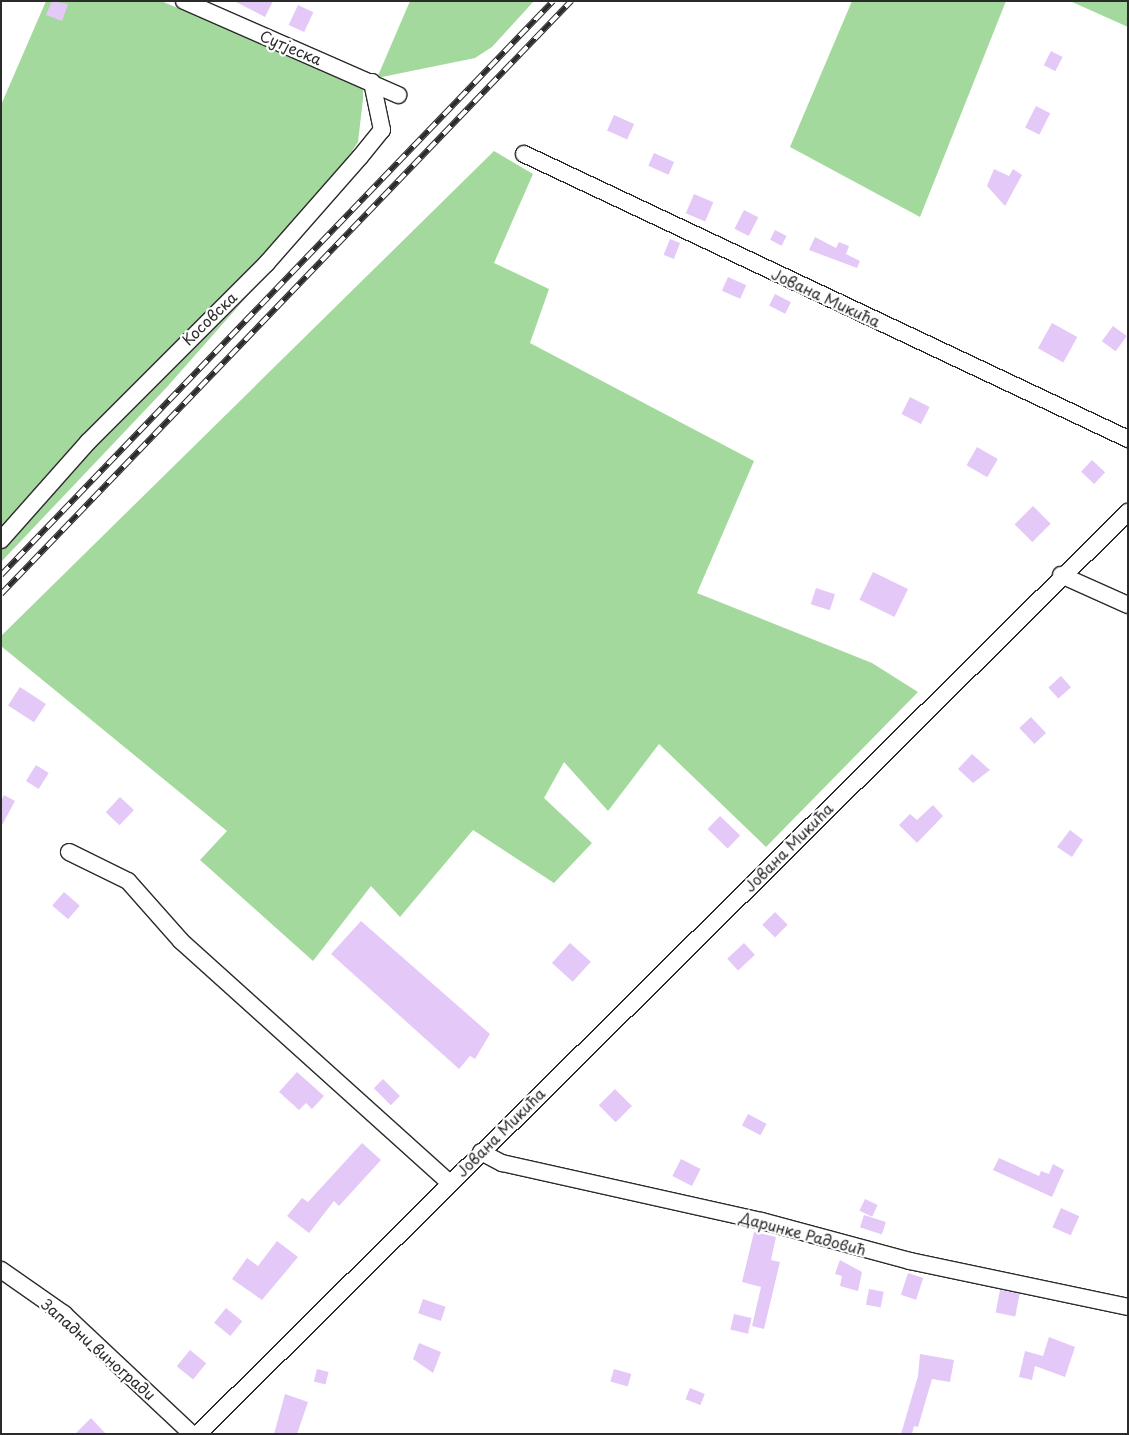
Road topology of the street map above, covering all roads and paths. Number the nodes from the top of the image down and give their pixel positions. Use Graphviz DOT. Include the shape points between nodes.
graph roads {
  1 [pos="184,1"];
  2 [pos="372,82"];
  3 [pos="398,95"];
  4 [pos="524,154"];
  5 [pos="1128,440"];
  6 [pos="1128,512"];
  7 [pos="1,540"];
  8 [pos="1061,575"];
  9 [pos="1128,604"];
  10 [pos="69,852"];
  11 [pos="481,1152"];
  12 [pos="450,1183"];
  13 [pos="1,1270"];
  14 [pos="1128,1307"];
  15 [pos="192,1434"];
  16 [pos="198,1434"];
  1 -- 2 [label="street, Сутјеска"];
  2 -- 3 [label="street, Сутјеска"];
  2 -- 7 [label="street, Косовска" via="382,130 365,151 266,264 114,414"];
  4 -- 5 [label="street, Јована Микића"];
  6 -- 8 [label="street, Јована Микића"];
  8 -- 9 [label="street"];
  8 -- 11 [label="street, Јована Микића"];
  10 -- 12 [label="street, Јована Микића" via="128,881 180,941"];
  11 -- 12 [label="street, Јована Микића"];
  11 -- 14 [label="street, Даринке Радовић" via="502,1163 762,1221 910,1261"];
  12 -- 16 [label="street, Јована Микића"];
  13 -- 15 [label="street, Западни виногради" via="64,1314"];
}
